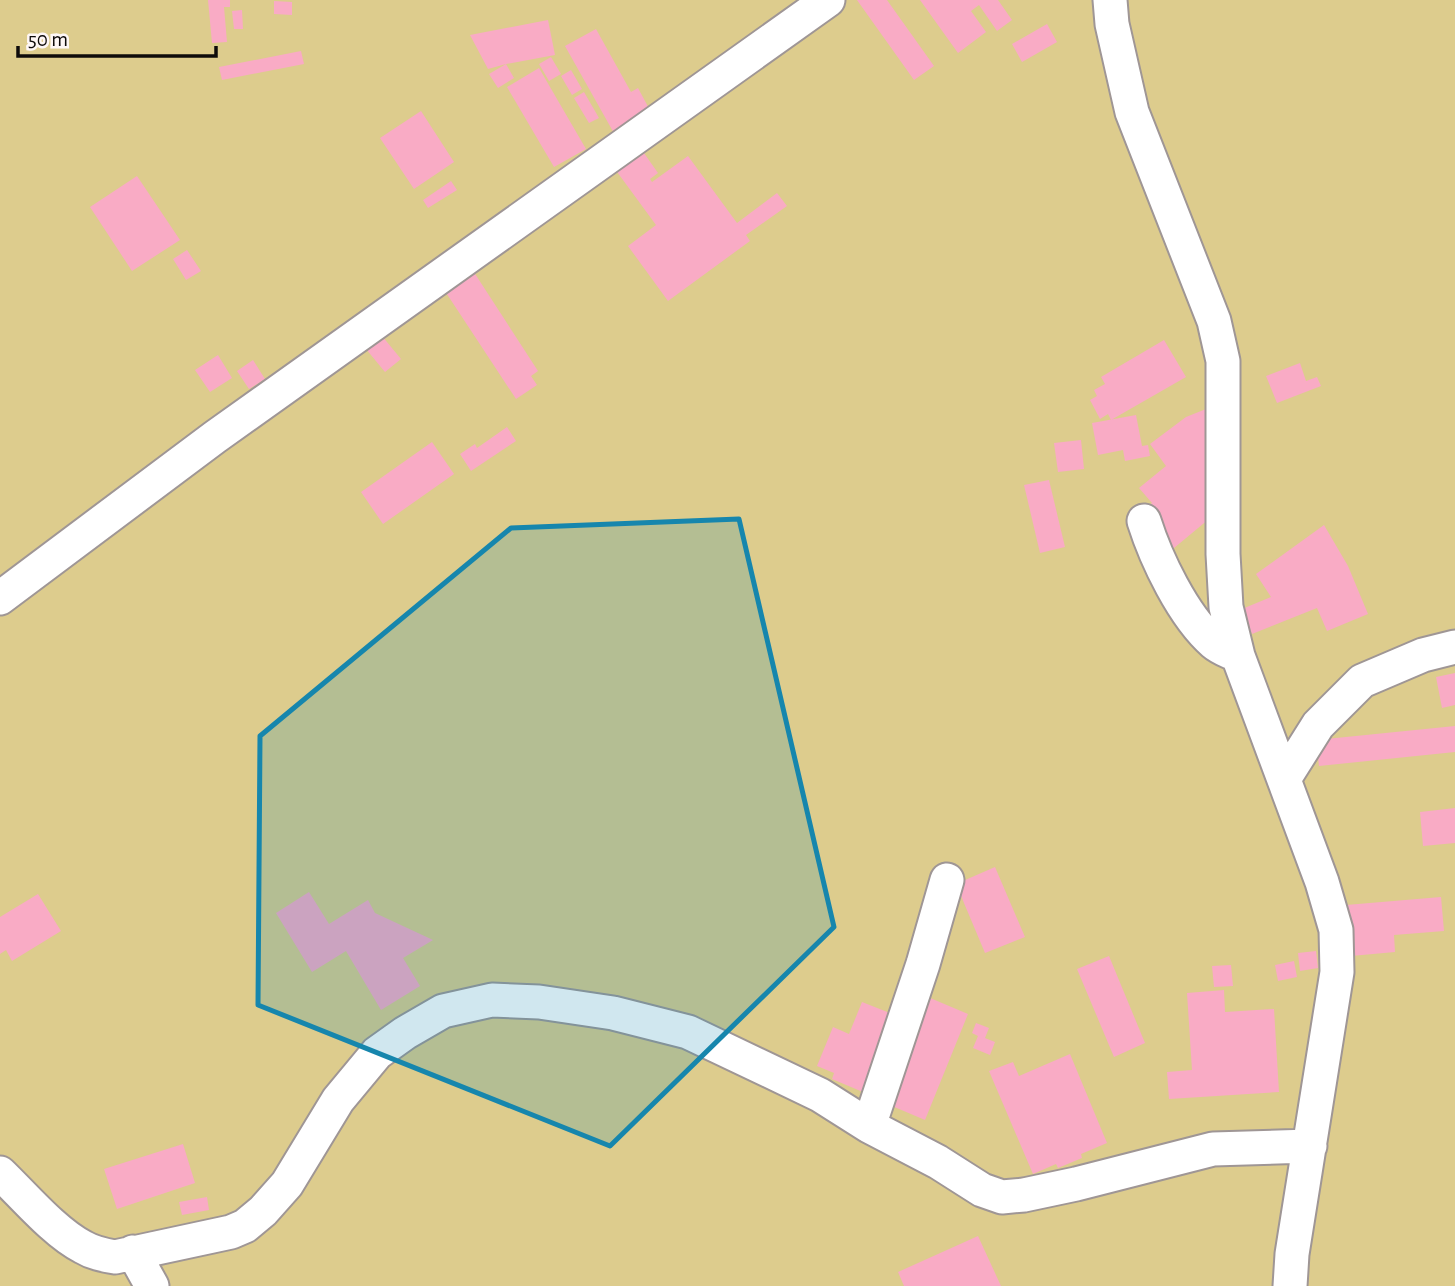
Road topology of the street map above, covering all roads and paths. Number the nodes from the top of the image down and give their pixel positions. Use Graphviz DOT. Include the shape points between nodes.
graph roads {
  1 [pos="828,0"];
  2 [pos="1110,0"];
  3 [pos="1144,520"];
  4 [pos="0,598"];
  5 [pos="1455,648"];
  6 [pos="1238,656"];
  7 [pos="1284,779"];
  8 [pos="947,880"];
  9 [pos="869,1126"];
  10 [pos="1310,1146"];
  11 [pos="0,1172"];
  12 [pos="133,1252"];
  13 [pos="152,1286"];
  14 [pos="1290,1286"];
  1 -- 4 [label="street" via="215,438"];
  2 -- 6 [label="street" via="1132,112 1201,283 1223,361 1223,554 1226,607"];
  3 -- 6 [label="street" via="1152,546 1183,605 1215,644"];
  5 -- 7 [label="street" via="1423,655 1362,681 1318,725"];
  6 -- 7 [label="street"];
  7 -- 10 [label="street" via="1336,930 1337,972"];
  8 -- 9 [label="street"];
  9 -- 10 [label="street" via="1002,1197 1076,1184 1213,1149"];
  9 -- 12 [label="street" via="820,1095 688,1032 612,1013 492,1000 443,1011 377,1053 338,1100 287,1184 246,1226"];
  10 -- 14 [label="street"];
  11 -- 12 [label="street" via="81,1247 115,1257"];
  12 -- 13 [label="street"];
}
